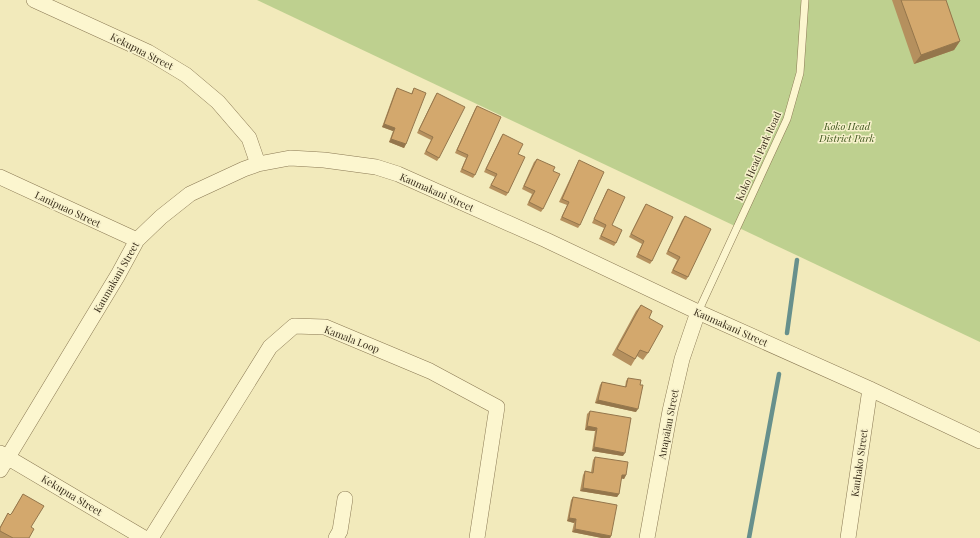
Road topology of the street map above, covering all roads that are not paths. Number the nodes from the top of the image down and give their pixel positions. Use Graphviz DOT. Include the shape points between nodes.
graph roads {
  1 [pos="34,0"];
  2 [pos="805,0"];
  3 [pos="258,164"];
  4 [pos="0,177"];
  5 [pos="137,240"];
  6 [pos="698,312"];
  7 [pos="870,389"];
  8 [pos="980,441"];
  9 [pos="4,455"];
  10 [pos="0,470"];
  11 [pos="345,500"];
  12 [pos="144,538"];
  13 [pos="151,538"];
  14 [pos="336,538"];
  15 [pos="477,538"];
  16 [pos="647,538"];
  17 [pos="848,538"];
  1 -- 3 [label="street, Kekupua Street" via="148,52 186,75 218,102 249,138"];
  2 -- 6 [label="lane, Koko Head Park Road" via="800,73 787,119"];
  3 -- 5 [label="street, Kaumakani Street" via="190,194"];
  3 -- 6 [label="street, Kaumakani Street" via="290,158 324,160 376,167 398,174 553,243"];
  4 -- 5 [label="street, Lanipuao Street"];
  5 -- 9 [label="street, Kaumakani Street" via="118,275"];
  6 -- 7 [label="street, Kaumakani Street"];
  6 -- 16 [label="street, Anapālau Street" via="682,359 670,411"];
  7 -- 8 [label="street, Kaumakani Street"];
  7 -- 17 [label="street, Kauhako Street"];
  9 -- 10 [label="street, Kaumakani Street"];
  9 -- 12 [label="street, Kekupua Street"];
  11 -- 14 [label="street" via="340,532"];
  13 -- 15 [label="street, Kamala Loop" via="270,347 294,326 325,327 430,371 497,407"];
}
